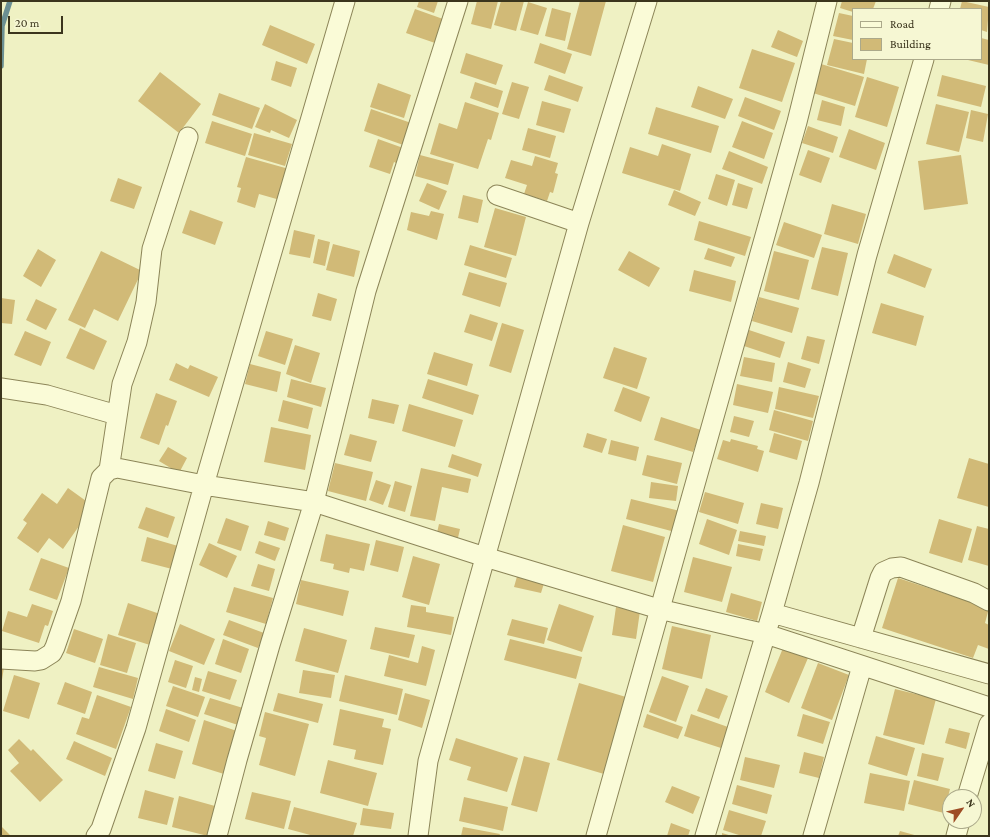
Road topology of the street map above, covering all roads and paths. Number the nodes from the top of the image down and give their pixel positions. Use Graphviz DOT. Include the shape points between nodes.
graph roads {
  1 [pos="345,1"];
  2 [pos="458,1"];
  3 [pos="646,1"];
  4 [pos="827,1"];
  5 [pos="924,60"];
  6 [pos="188,137"];
  7 [pos="497,195"];
  8 [pos="578,223"];
  9 [pos="1,388"];
  10 [pos="117,415"];
  11 [pos="109,470"];
  12 [pos="204,485"];
  13 [pos="314,502"];
  14 [pos="485,557"];
  15 [pos="989,601"];
  16 [pos="659,609"];
  17 [pos="772,614"];
  18 [pos="766,634"];
  19 [pos="861,638"];
  20 [pos="1,659"];
  21 [pos="862,666"];
  22 [pos="989,674"];
  23 [pos="989,707"];
  24 [pos="989,724"];
  25 [pos="969,789"];
  26 [pos="96,836"];
  27 [pos="217,836"];
  28 [pos="418,836"];
  29 [pos="596,836"];
  30 [pos="705,836"];
  31 [pos="813,836"];
  1 -- 12 [label="street"];
  2 -- 13 [label="street" via="366,291"];
  3 -- 8 [label="street"];
  4 -- 16 [label="street" via="797,122"];
  5 -- 17 [label="street" via="867,255 809,483"];
  6 -- 10 [label="street" via="152,249 146,302 137,342 122,384"];
  7 -- 8 [label="street"];
  8 -- 14 [label="street"];
  9 -- 10 [label="street" via="47,395"];
  10 -- 11 [label="street"];
  11 -- 12 [label="street" via="118,468"];
  11 -- 20 [label="street" via="101,478 71,601 52,654 35,661"];
  12 -- 13 [label="street"];
  12 -- 26 [label="street" via="136,728 101,829"];
  13 -- 14 [label="street"];
  13 -- 27 [label="street" via="270,645"];
  14 -- 16 [label="street"];
  14 -- 28 [label="street" via="428,761"];
  15 -- 19 [label="street" via="974,593 901,567 892,568 883,572 880,578"];
  16 -- 18 [label="street"];
  16 -- 29 [label="street"];
  17 -- 18 [label="street"];
  17 -- 19 [label="street"];
  18 -- 21 [label="street"];
  18 -- 30 [label="street"];
  19 -- 22 [label="street"];
  21 -- 23 [label="street"];
  21 -- 31 [label="street"];
  24 -- 25 [label="street"];
}
